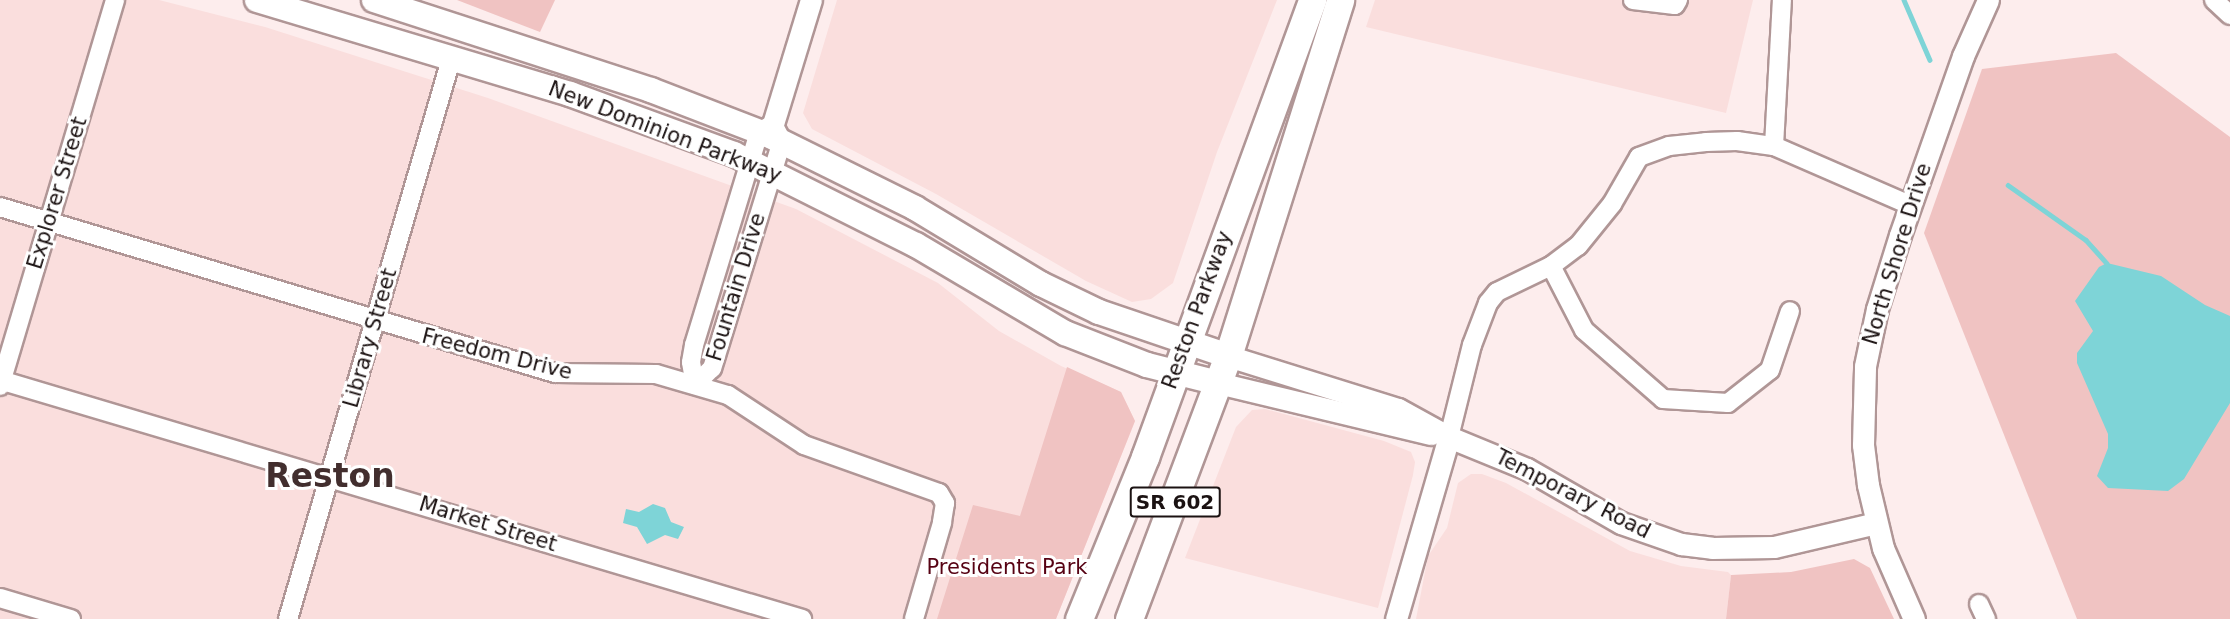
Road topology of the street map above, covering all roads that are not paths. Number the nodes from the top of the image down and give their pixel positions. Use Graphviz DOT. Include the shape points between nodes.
graph roads {
  1 [pos="115,0"];
  2 [pos="256,0"];
  3 [pos="374,0"];
  4 [pos="811,0"];
  5 [pos="1312,0"];
  6 [pos="1340,0"];
  7 [pos="1633,0"];
  8 [pos="1678,0"];
  9 [pos="1782,0"];
  10 [pos="1988,0"];
  11 [pos="2214,0"];
  12 [pos="2230,15"];
  13 [pos="452,56"];
  14 [pos="771,132"];
  15 [pos="1774,146"];
  16 [pos="750,161"];
  17 [pos="772,171"];
  18 [pos="1910,205"];
  19 [pos="0,207"];
  20 [pos="49,221"];
  21 [pos="1551,266"];
  22 [pos="1790,311"];
  23 [pos="375,321"];
  24 [pos="1185,343"];
  25 [pos="1228,356"];
  26 [pos="1174,372"];
  27 [pos="0,382"];
  28 [pos="1218,383"];
  29 [pos="695,385"];
  30 [pos="1449,437"];
  31 [pos="330,476"];
  32 [pos="1875,522"];
  33 [pos="0,598"];
  34 [pos="70,619"];
  35 [pos="288,619"];
  36 [pos="802,619"];
  37 [pos="914,619"];
  38 [pos="1079,619"];
  39 [pos="1129,619"];
  40 [pos="1396,619"];
  41 [pos="1914,619"];
  1 -- 20 [label="street, Explorer Street"];
  2 -- 13 [label="main road, New Dominion Parkway"];
  3 -- 14 [label="main road, New Dominion Parkway"];
  4 -- 14 [label="street, Fountain Drive"];
  5 -- 24 [label="main road, Reston Parkway / SR 602"];
  6 -- 25 [label="main road, Reston Parkway / SR 602"];
  7 -- 8 [label="street" via="1675,5"];
  9 -- 15 [label="street"];
  10 -- 18 [label="street, North Shore Drive" via="1963,56"];
  11 -- 12 [label="street"];
  13 -- 16 [label="main road, New Dominion Parkway" via="570,94"];
  13 -- 23 [label="street, Library Street"];
  14 -- 16 [label="street, Fountain Drive"];
  14 -- 17 [label="street, Fountain Drive"];
  14 -- 24 [label="main road, New Dominion Parkway" via="915,208 1051,288 1099,312"];
  15 -- 18 [label="street"];
  15 -- 21 [label="street" via="1706,142 1669,146 1639,157 1599,223 1578,246"];
  16 -- 17 [label="main road, New Dominion Parkway"];
  16 -- 29 [label="street, Fountain Drive" via="694,345 691,362"];
  17 -- 26 [label="main road, New Dominion Parkway" via="916,245 1065,333"];
  17 -- 29 [label="street, Fountain Drive" via="712,368"];
  18 -- 32 [label="street, North Shore Drive" via="1877,309 1865,366 1863,446"];
  19 -- 20 [label="street, Freedom Drive"];
  20 -- 23 [label="street, Freedom Drive"];
  20 -- 27 [label="street, Explorer Street"];
  21 -- 22 [label="street" via="1584,330 1663,399 1728,403 1770,370"];
  21 -- 30 [label="street" via="1497,292 1488,303 1472,345"];
  23 -- 29 [label="street, Freedom Drive" via="555,373 656,374"];
  23 -- 31 [label="street, Library Street"];
  24 -- 25 [label="main road, New Dominion Parkway"];
  24 -- 26 [label="main road, Reston Parkway / SR 602"];
  25 -- 28 [label="main road, Reston Parkway / SR 602"];
  25 -- 30 [label="street, Temporary Road" via="1398,409"];
  26 -- 28 [label="main road, New Dominion Parkway"];
  26 -- 38 [label="main road, Reston Parkway / SR 602"];
  27 -- 31 [label="street, Market Street"];
  28 -- 30 [label="street, Temporary Road"];
  28 -- 39 [label="main road, Reston Parkway / SR 602"];
  29 -- 37 [label="street, Freedom Drive" via="728,395 804,445 935,490 945,503 942,523"];
  30 -- 32 [label="street, Temporary Road" via="1527,469 1621,523 1681,544 1774,548"];
  30 -- 40 [label="street"];
  31 -- 35 [label="street, Library Street"];
  31 -- 36 [label="street, Market Street"];
  32 -- 41 [label="street, North Shore Drive"];
  33 -- 34 [label="street"];
}
